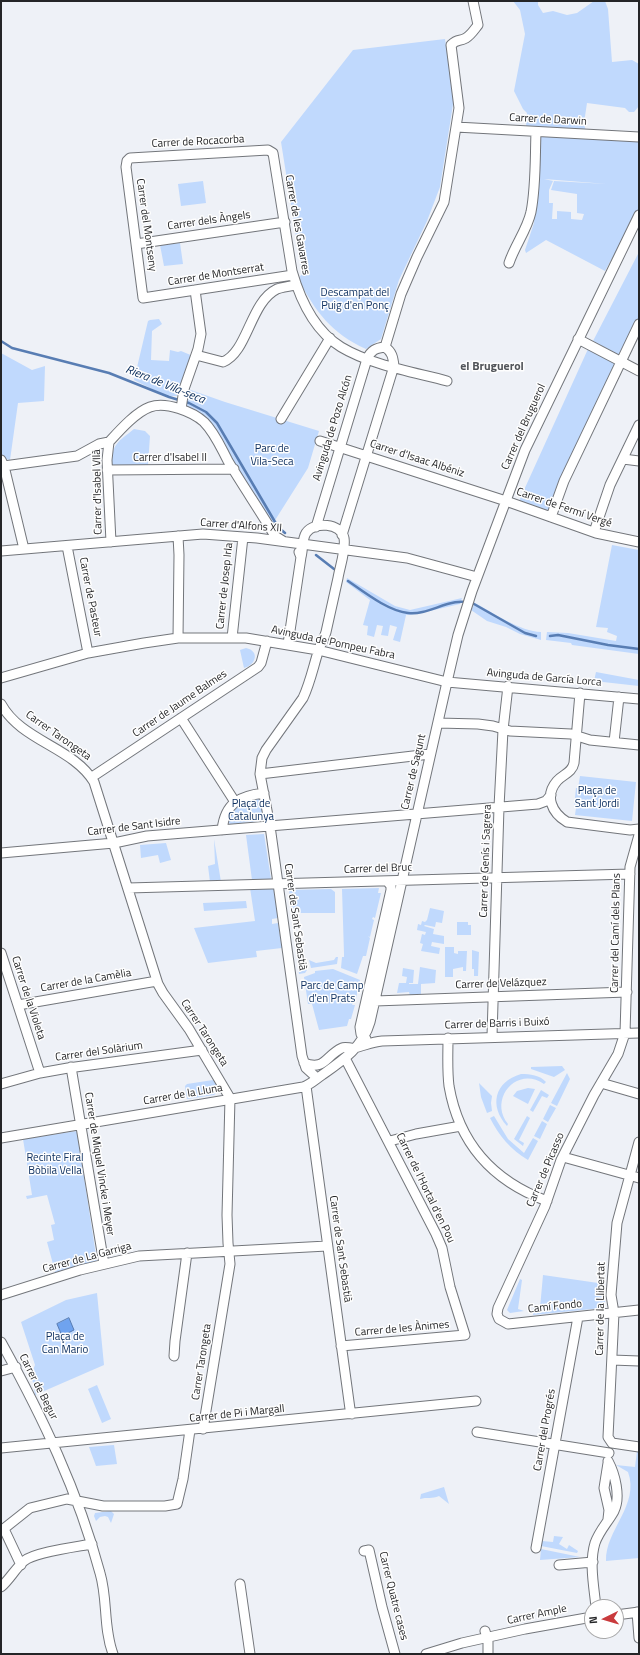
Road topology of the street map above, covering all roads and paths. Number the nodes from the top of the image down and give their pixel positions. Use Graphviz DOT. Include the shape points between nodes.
graph roads {
  1 [pos="473,1"];
  2 [pos="456,127"];
  3 [pos="536,132"];
  4 [pos="639,137"];
  5 [pos="268,150"];
  6 [pos="130,158"];
  7 [pos="639,215"];
  8 [pos="285,222"];
  9 [pos="136,244"];
  10 [pos="509,263"];
  11 [pos="293,275"];
  12 [pos="296,285"];
  13 [pos="195,290"];
  14 [pos="143,298"];
  15 [pos="639,324"];
  16 [pos="330,338"];
  17 [pos="578,339"];
  18 [pos="385,347"];
  19 [pos="196,355"];
  20 [pos="367,358"];
  21 [pos="621,362"];
  22 [pos="394,366"];
  23 [pos="639,371"];
  24 [pos="447,381"];
  25 [pos="181,409"];
  26 [pos="281,419"];
  27 [pos="639,424"];
  28 [pos="320,441"];
  29 [pos="109,442"];
  30 [pos="340,447"];
  31 [pos="366,456"];
  32 [pos="623,459"];
  33 [pos="639,461"];
  34 [pos="2,463"];
  35 [pos="234,469"];
  36 [pos="107,470"];
  37 [pos="506,501"];
  38 [pos="551,517"];
  39 [pos="316,527"];
  40 [pos="594,532"];
  41 [pos="342,535"];
  42 [pos="178,536"];
  43 [pos="243,537"];
  44 [pos="111,542"];
  45 [pos="285,542"];
  46 [pos="639,542"];
  47 [pos="304,544"];
  48 [pos="67,546"];
  49 [pos="24,549"];
  50 [pos="343,549"];
  51 [pos="1,551"];
  52 [pos="302,557"];
  53 [pos="477,577"];
  54 [pos="178,638"];
  55 [pos="232,638"];
  56 [pos="267,641"];
  57 [pos="288,644"];
  58 [pos="318,650"];
  59 [pos="88,653"];
  60 [pos="1,678"];
  61 [pos="447,682"];
  62 [pos="508,686"];
  63 [pos="580,693"];
  64 [pos="619,697"];
  65 [pos="639,699"];
  66 [pos="1,704"];
  67 [pos="181,718"];
  68 [pos="438,723"];
  69 [pos="503,730"];
  70 [pos="577,736"];
  71 [pos="614,742"];
  72 [pos="639,745"];
  73 [pos="430,754"];
  74 [pos="260,774"];
  75 [pos="92,777"];
  76 [pos="264,793"];
  77 [pos="551,795"];
  78 [pos="235,802"];
  79 [pos="536,804"];
  80 [pos="499,807"];
  81 [pos="553,810"];
  82 [pos="417,813"];
  83 [pos="270,826"];
  84 [pos="639,829"];
  85 [pos="222,830"];
  86 [pos="639,835"];
  87 [pos="114,843"];
  88 [pos="1,853"];
  89 [pos="630,874"];
  90 [pos="497,877"];
  91 [pos="397,880"];
  92 [pos="278,884"];
  93 [pos="128,888"];
  94 [pos="1,953"];
  95 [pos="157,982"];
  96 [pos="627,992"];
  97 [pos="493,997"];
  98 [pos="375,1000"];
  99 [pos="18,1005"];
  100 [pos="370,1025"];
  101 [pos="625,1033"];
  102 [pos="639,1033"];
  103 [pos="492,1036"];
  104 [pos="364,1037"];
  105 [pos="448,1038"];
  106 [pos="377,1041"];
  107 [pos="357,1047"];
  108 [pos="202,1050"];
  109 [pos="345,1058"];
  110 [pos="304,1063"];
  111 [pos="321,1064"];
  112 [pos="71,1067"];
  113 [pos="40,1073"];
  114 [pos="319,1076"];
  115 [pos="601,1083"];
  116 [pos="1,1084"];
  117 [pos="306,1086"];
  118 [pos="639,1094"];
  119 [pos="230,1098"];
  120 [pos="81,1125"];
  121 [pos="461,1126"];
  122 [pos="1,1138"];
  123 [pos="390,1141"];
  124 [pos="639,1142"];
  125 [pos="563,1157"];
  126 [pos="629,1174"];
  127 [pos="639,1178"];
  128 [pos="547,1201"];
  129 [pos="327,1246"];
  130 [pos="229,1252"];
  131 [pos="187,1253"];
  132 [pos="104,1264"];
  133 [pos="1,1295"];
  134 [pos="639,1310"];
  135 [pos="614,1313"];
  136 [pos="578,1317"];
  137 [pos="498,1319"];
  138 [pos="465,1335"];
  139 [pos="1,1342"];
  140 [pos="341,1346"];
  141 [pos="174,1356"];
  142 [pos="612,1360"];
  143 [pos="639,1361"];
  144 [pos="16,1368"];
  145 [pos="1,1371"];
  146 [pos="476,1401"];
  147 [pos="352,1414"];
  148 [pos="203,1429"];
  149 [pos="190,1430"];
  150 [pos="477,1432"];
  151 [pos="53,1443"];
  152 [pos="555,1444"];
  153 [pos="612,1444"];
  154 [pos="639,1447"];
  155 [pos="1,1448"];
  156 [pos="608,1457"];
  157 [pos="605,1489"];
  158 [pos="616,1489"];
  159 [pos="78,1502"];
  160 [pos="607,1520"];
  161 [pos="3,1530"];
  162 [pos="92,1544"];
  163 [pos="536,1548"];
  164 [pos="364,1551"];
  165 [pos="593,1562"];
  166 [pos="20,1565"];
  167 [pos="559,1565"];
  168 [pos="240,1584"];
  169 [pos="1,1587"];
  170 [pos="595,1599"];
  171 [pos="638,1612"];
  172 [pos="624,1614"];
  173 [pos="584,1618"];
  174 [pos="486,1634"];
  175 [pos="639,1638"];
  176 [pos="113,1654"];
  177 [pos="250,1654"];
  178 [pos="395,1654"];
  179 [pos="426,1654"];
  180 [pos="488,1654"];
  1 -- 2 [label="street" via="478,25 465,39 456,40 451,45 459,108"];
  2 -- 3 [label="street, Carrer de Darwin"];
  2 -- 18 [label="street" via="444,202 401,294"];
  3 -- 4 [label="street, Carrer de Darwin"];
  3 -- 10 [label="street" via="531,212"];
  5 -- 6 [label="street, Carrer de Rocacorba"];
  5 -- 8 [label="street, Carrer de les Gavarres" via="273,154"];
  6 -- 9 [label="street, Carrer del Montseny" via="126,167"];
  7 -- 17 [label="street, Carrer del Bruguerol"];
  8 -- 9 [label="street, Carrer dels Àngels"];
  8 -- 11 [label="street, Carrer de les Gavarres"];
  9 -- 14 [label="street, Carrer del Montseny"];
  11 -- 12 [label="street, Carrer de les Gavarres"];
  11 -- 13 [label="street, Carrer de Montserrat"];
  12 -- 16 [label="street, Carrer de les Gavarres" via="316,322"];
  12 -- 19 [label="street" via="279,288 270,294 256,312 243,340 227,361"];
  13 -- 14 [label="street, Carrer de Montserrat"];
  13 -- 19 [label="street" via="201,334"];
  15 -- 21 [label="street"];
  16 -- 20 [label="street, Carrer de les Gavarres" via="341,347"];
  16 -- 26 [label="street"];
  17 -- 21 [label="street"];
  17 -- 37 [label="street, Carrer del Bruguerol" via="525,450"];
  18 -- 20 [label="street" via="376,348"];
  18 -- 22 [label="street" via="393,356"];
  19 -- 25 [label="street" via="184,389"];
  20 -- 22 [label="street, Carrer de les Gavarres"];
  20 -- 30 [label="street, Avinguda de Pozo Alcón"];
  21 -- 23 [label="street"];
  21 -- 38 [label="street" via="564,481"];
  22 -- 24 [label="street, Carrer de les Gavarres"];
  22 -- 31 [label="street"];
  25 -- 29 [label="street" via="152,406 140,411"];
  25 -- 35 [label="street" via="192,413 208,427"];
  27 -- 32 [label="street"];
  28 -- 30 [label="street, Carrer d'Isaac Albéniz"];
  29 -- 34 [label="street" via="99,444 77,456"];
  29 -- 36 [label="street, Carrer d'Isabel VIlà"];
  30 -- 31 [label="street, Carrer d'Isaac Albéniz"];
  30 -- 39 [label="street, Avinguda de Pozo Alcón"];
  31 -- 37 [label="street, Carrer d'Isaac Albéniz"];
  31 -- 41 [label="street"];
  32 -- 33 [label="street"];
  32 -- 40 [label="street" via="604,500"];
  34 -- 49 [label="street"];
  35 -- 36 [label="street, Carrer d'Isabel II"];
  35 -- 45 [label="street" via="275,536"];
  36 -- 44 [label="street, Carrer d'Isabel VIlà"];
  37 -- 38 [label="street, Carrer de Fermí Vergé"];
  37 -- 53 [label="street, Carrer del Bruguerol"];
  38 -- 40 [label="street, Carrer de Fermí Vergé"];
  39 -- 41 [label="street" via="333,526 340,530"];
  39 -- 47 [label="street" via="306,533"];
  40 -- 46 [label="street, Carrer de Fermí Vergé"];
  41 -- 50 [label="street"];
  42 -- 43 [label="street, Carrer d'Alfons XII" via="203,534"];
  42 -- 44 [label="street, Carrer d'Alfons XII"];
  42 -- 54 [label="street"];
  43 -- 45 [label="street, Carrer d'Alfons XII"];
  43 -- 55 [label="street, Carrer de Josep Irla"];
  44 -- 48 [label="street, Carrer d'Alfons XII"];
  45 -- 47 [label="street, Carrer d'Alfons XII"];
  45 -- 52 [label="street" via="296,546"];
  47 -- 50 [label="street, Carrer d'Alfons XII"];
  47 -- 52 [label="street"];
  48 -- 49 [label="street, Carrer d'Alfons XII"];
  48 -- 59 [label="street, Carrer de Pasteur"];
  49 -- 51 [label="street, Carrer d'Alfons XII"];
  50 -- 53 [label="street, Carrer d'Alfons XII" via="407,558"];
  50 -- 58 [label="street" via="326,632"];
  52 -- 57 [label="street"];
  53 -- 61 [label="street, Carrer del Bruguerol" via="466,607"];
  54 -- 55 [label="street, Avinguda de Pompeu Fabra"];
  54 -- 59 [label="street, Avinguda de Pompeu Fabra"];
  55 -- 56 [label="street, Avinguda de Pompeu Fabra"];
  56 -- 57 [label="street, Avinguda de Pompeu Fabra"];
  56 -- 67 [label="street, Carrer de Jaume Balmes" via="258,667"];
  57 -- 58 [label="street, Avinguda de Pompeu Fabra"];
  58 -- 61 [label="street, Avinguda de Pompeu Fabra"];
  58 -- 74 [label="street" via="303,698 266,750"];
  59 -- 60 [label="street, Avinguda de Pompeu Fabra"];
  61 -- 62 [label="street, Avinguda de García Lorca"];
  61 -- 68 [label="street, Carrer de Sagunt"];
  62 -- 63 [label="street, Avinguda de García Lorca"];
  62 -- 69 [label="street, Carrer de Genís i Sagrera"];
  63 -- 64 [label="street, Avinguda de García Lorca"];
  63 -- 70 [label="street"];
  64 -- 65 [label="street, Avinguda de García Lorca"];
  64 -- 71 [label="street"];
  66 -- 75 [label="street, Carrer Tarongeta" via="24,729 83,768"];
  67 -- 75 [label="street, Carrer de Jaume Balmes"];
  67 -- 78 [label="street"];
  68 -- 69 [label="street" via="478,724"];
  68 -- 73 [label="street, Carrer de Sagunt"];
  69 -- 70 [label="street"];
  69 -- 80 [label="street, Carrer de Genís i Sagrera"];
  70 -- 71 [label="street"];
  70 -- 77 [label="street" via="573,766 570,772 556,782"];
  71 -- 72 [label="street"];
  73 -- 74 [label="street"];
  73 -- 82 [label="street, Carrer de Sagunt"];
  74 -- 76 [label="street, Carrer de Sant Sebastià"];
  75 -- 87 [label="street, Carrer Tarongeta"];
  76 -- 78 [label="street" via="248,795"];
  76 -- 83 [label="street, Carrer de Sant Sebastià"];
  77 -- 79 [label="street" via="546,801"];
  77 -- 81 [label="street"];
  78 -- 85 [label="street" via="225,815"];
  79 -- 80 [label="street, Carrer de Sant Isidre"];
  79 -- 81 [label="street" via="546,805"];
  80 -- 82 [label="street, Carrer de Sant Isidre"];
  80 -- 90 [label="street, Carrer de Genís i Sagrera"];
  81 -- 84 [label="street" via="567,822"];
  82 -- 83 [label="street, Carrer de Sant Isidre"];
  82 -- 91 [label="street, Carrer de Sagunt" via="405,868"];
  83 -- 85 [label="street, Carrer de Sant Isidre"];
  83 -- 92 [label="street, Carrer de Sant Sebastià"];
  85 -- 87 [label="street, Carrer de Sant Isidre" via="147,836"];
  86 -- 89 [label="street, Carrer del Camí dels Plans" via="631,859"];
  87 -- 88 [label="street, Carrer de Sant Isidre"];
  87 -- 93 [label="street, Carrer Tarongeta"];
  89 -- 90 [label="street, Carrer del Bruc"];
  89 -- 96 [label="street, Carrer del Camí dels Plans"];
  90 -- 91 [label="street, Carrer del Bruc"];
  90 -- 97 [label="street, Carrer de Genís i Sagrera"];
  91 -- 92 [label="street, Carrer del Bruc"];
  91 -- 98 [label="street, Carrer de Sagunt"];
  91 -- 104 [label="street" via="391,886 361,1025"];
  92 -- 93 [label="street, Carrer del Bruc"];
  92 -- 110 [label="street, Carrer de Sant Sebastià"];
  93 -- 95 [label="street, Carrer Tarongeta"];
  94 -- 99 [label="street, Carrer de la Violeta"];
  95 -- 99 [label="street, Carrer de la Camèlia"];
  95 -- 108 [label="street, Carrer Tarongeta"];
  96 -- 97 [label="street, Carrer de Velázquez"];
  96 -- 101 [label="street, Carrer del Camí dels Plans"];
  97 -- 98 [label="street, Carrer de Velázquez"];
  97 -- 103 [label="street, Carrer de Genís i Sagrera"];
  98 -- 100 [label="street, Carrer de Sagunt"];
  99 -- 113 [label="street, Carrer de la Violeta"];
  100 -- 104 [label="street, Carrer de Sagunt"];
  100 -- 106 [label="street" via="371,1036"];
  101 -- 102 [label="street, Carrer de Barris i Buixó"];
  101 -- 103 [label="street, Carrer de Barris i Buixó"];
  101 -- 115 [label="street, Carrer de Picasso" via="618,1054"];
  103 -- 105 [label="street, Carrer de Barris i Buixó"];
  104 -- 106 [label="street"];
  104 -- 107 [label="street, Carrer de Sagunt"];
  105 -- 106 [label="street, Carrer de Barris i Buixó"];
  105 -- 121 [label="street" via="449,1086"];
  106 -- 107 [label="street, Carrer de Barris i Buixó"];
  107 -- 109 [label="street, Carrer de la Lluna"];
  107 -- 111 [label="street" via="340,1049"];
  108 -- 112 [label="street, Carrer del Solàrium"];
  108 -- 119 [label="street, Carrer Tarongeta"];
  109 -- 114 [label="street, Carrer de la Lluna"];
  109 -- 123 [label="street, Carrer de l'Hortal d'en Pou"];
  110 -- 111 [label="street" via="315,1066"];
  110 -- 114 [label="street, Carrer de Sant Sebastià" via="309,1070"];
  111 -- 114 [label="street"];
  112 -- 113 [label="street, Carrer del Solàrium"];
  112 -- 120 [label="street, Carrer de Miquel Vincke i Meyer"];
  113 -- 116 [label="street, Carrer del Solàrium"];
  114 -- 117 [label="street, Carrer de la Lluna"];
  115 -- 118 [label="street"];
  115 -- 125 [label="street, Carrer de Picasso"];
  117 -- 119 [label="street, Carrer de la Lluna"];
  117 -- 129 [label="street, Carrer de Sant Sebastià"];
  119 -- 120 [label="street, Carrer de la Lluna"];
  119 -- 130 [label="street, Carrer Tarongeta"];
  120 -- 122 [label="street, Carrer de la Lluna"];
  120 -- 132 [label="street, Carrer de Miquel Vincke i Meyer"];
  121 -- 123 [label="street"];
  121 -- 128 [label="street" via="475,1150 499,1175 517,1188"];
  123 -- 138 [label="street, Carrer de l'Hortal d'en Pou" via="441,1245 450,1287"];
  124 -- 126 [label="street, Carrer de la Llibertat"];
  125 -- 126 [label="street"];
  125 -- 128 [label="street, Carrer de Picasso"];
  126 -- 127 [label="street"];
  126 -- 135 [label="street, Carrer de la Llibertat" via="617,1222 612,1302"];
  128 -- 137 [label="street, Carrer de Picasso" via="498,1308"];
  129 -- 130 [label="street, Carrer de La Garriga"];
  129 -- 140 [label="street, Carrer de Sant Sebastià"];
  130 -- 131 [label="street, Carrer de La Garriga"];
  130 -- 148 [label="street, Carrer Tarongeta" via="230,1264"];
  131 -- 132 [label="street, Carrer de La Garriga" via="139,1256"];
  131 -- 141 [label="street"];
  132 -- 133 [label="street, Carrer de La Garriga"];
  134 -- 135 [label="street, Camí Fondo"];
  135 -- 136 [label="street, Camí Fondo"];
  135 -- 142 [label="street, Carrer de la Llibertat"];
  136 -- 137 [label="street, Camí Fondo" via="508,1324"];
  136 -- 152 [label="street, Carrer del Progrés"];
  138 -- 140 [label="street, Carrer de les Ànimes"];
  139 -- 144 [label="street, Carrer de Begur"];
  140 -- 147 [label="street, Carrer de Sant Sebastià"];
  142 -- 143 [label="street"];
  142 -- 153 [label="street, Carrer de la Llibertat" via="608,1437"];
  144 -- 145 [label="street"];
  144 -- 151 [label="street, Carrer de Begur"];
  146 -- 147 [label="street, Carrer de Pi i Margall"];
  147 -- 148 [label="street, Carrer de Pi i Margall"];
  148 -- 149 [label="street, Carrer de Pi i Margall"];
  149 -- 151 [label="street, Carrer de Pi i Margall"];
  149 -- 159 [label="street" via="177,1504 111,1506"];
  150 -- 152 [label="street"];
  151 -- 155 [label="street, Carrer de Pi i Margall"];
  151 -- 159 [label="street, Carrer de Begur"];
  152 -- 156 [label="street"];
  152 -- 163 [label="street, Carrer del Progrés"];
  153 -- 154 [label="street"];
  153 -- 156 [label="street"];
  156 -- 157 [label="street"];
  156 -- 158 [label="street"];
  157 -- 158 [label="street" via="607,1484 612,1483"];
  157 -- 160 [label="street" via="609,1510"];
  158 -- 160 [label="street" via="615,1509"];
  159 -- 161 [label="street" via="67,1499 36,1506 26,1510"];
  159 -- 162 [label="street, Carrer de Begur"];
  160 -- 165 [label="street" via="595,1542"];
  161 -- 166 [label="street"];
  162 -- 166 [label="street" via="35,1556"];
  162 -- 176 [label="street, Carrer de Begur" via="104,1587 107,1632"];
  164 -- 178 [label="street, Carrer Quatre cases" via="369,1550"];
  165 -- 167 [label="street"];
  165 -- 170 [label="street"];
  166 -- 169 [label="street"];
  168 -- 177 [label="street"];
  171 -- 172 [label="street"];
  171 -- 175 [label="street"];
  173 -- 174 [label="street, Carrer Ample"];
  174 -- 179 [label="street, Carrer Ample"];
  174 -- 180 [label="street"];
}
